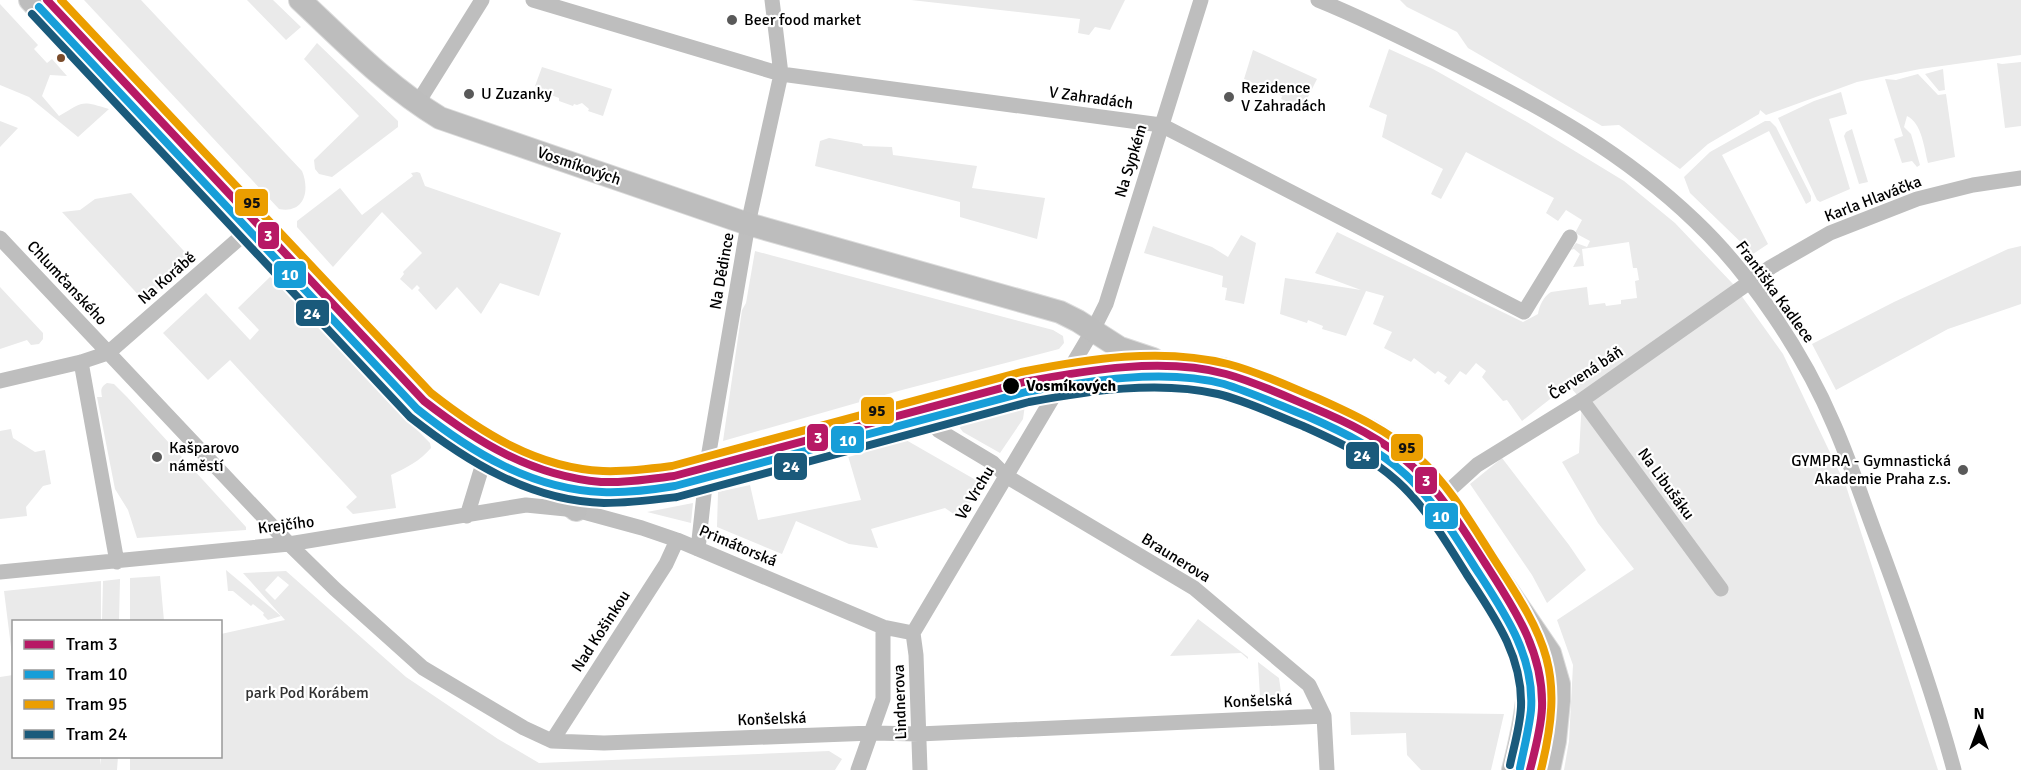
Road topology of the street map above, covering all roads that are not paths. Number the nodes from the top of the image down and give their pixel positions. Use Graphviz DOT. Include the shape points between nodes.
graph roads {
  1 [pos="30,0"];
  2 [pos="300,0"];
  3 [pos="482,0"];
  4 [pos="533,0"];
  5 [pos="772,0"];
  6 [pos="1201,0"];
  7 [pos="1318,0"];
  8 [pos="781,74"];
  9 [pos="417,104"];
  10 [pos="1161,125"];
  11 [pos="2021,178"];
  12 [pos="748,224"];
  13 [pos="250,229"];
  14 [pos="1570,237"];
  15 [pos="0,238"];
  16 [pos="1749,282"];
  17 [pos="1093,330"];
  18 [pos="108,353"];
  19 [pos="81,362"];
  20 [pos="1163,362"];
  21 [pos="1068,371"];
  22 [pos="0,381"];
  23 [pos="1582,400"];
  24 [pos="938,430"];
  25 [pos="485,457"];
  26 [pos="1006,477"];
  27 [pos="706,479"];
  28 [pos="542,483"];
  29 [pos="1443,496"];
  30 [pos="576,510"];
  31 [pos="467,516"];
  32 [pos="677,540"];
  33 [pos="289,544"];
  34 [pos="698,549"];
  35 [pos="117,562"];
  36 [pos="0,572"];
  37 [pos="1720,589"];
  38 [pos="1527,622"];
  39 [pos="883,627"];
  40 [pos="913,633"];
  41 [pos="1324,716"];
  42 [pos="873,733"];
  43 [pos="919,734"];
  44 [pos="552,741"];
  45 [pos="858,770"];
  46 [pos="920,770"];
  47 [pos="1327,770"];
  48 [pos="1513,770"];
  49 [pos="1549,770"];
  50 [pos="1954,770"];
  1 -- 13 [label="main road"];
  2 -- 9 [label="main road, Vosmíkových" via="383,78"];
  3 -- 9 [label="street"];
  4 -- 8 [label="street, V Zahradách"];
  5 -- 8 [label="street, Na Dědince"];
  6 -- 10 [label="street, Na Sypkém"];
  7 -- 16 [label="street, Františka Kadlece" via="1512,92 1604,146 1697,223"];
  8 -- 10 [label="street, V Zahradách"];
  8 -- 12 [label="street, Na Dědince"];
  9 -- 12 [label="main road, Vosmíkových" via="440,118"];
  10 -- 14 [label="street, V Zahradách" via="1524,312"];
  10 -- 17 [label="street, Na Sypkém" via="1106,304"];
  11 -- 16 [label="street, Karla Hlaváčka" via="1973,184 1917,199 1830,233"];
  12 -- 17 [label="main road, Vosmíkových" via="1060,312"];
  12 -- 27 [label="street, Na Dědince"];
  13 -- 18 [label="street, Na Korábě"];
  13 -- 25 [label="main road" via="416,404"];
  15 -- 18 [label="street, Chlumčanského"];
  16 -- 23 [label="street, Červená báň"];
  16 -- 50 [label="street, Františka Kadlece" via="1795,348 1834,424 1898,594"];
  17 -- 20 [label="main road, Vosmíkových" via="1120,348"];
  17 -- 21 [label="street, Na Sypkém"];
  18 -- 19 [label="street"];
  18 -- 33 [label="street"];
  19 -- 22 [label="street"];
  19 -- 35 [label="street"];
  20 -- 21 [label="main road"];
  20 -- 29 [label="main road" via="1223,369 1348,419 1396,447"];
  21 -- 26 [label="street, Ve Vrchu"];
  21 -- 27 [label="main road" via="900,415 828,445"];
  23 -- 29 [label="street, Červená báň" via="1477,465"];
  23 -- 37 [label="street, Na Libušáku"];
  24 -- 26 [label="street, Braunerova" via="993,463"];
  25 -- 28 [label="main road"];
  25 -- 31 [label="street"];
  26 -- 40 [label="street, Ve Vrchu"];
  26 -- 41 [label="street, Braunerova" via="1194,588 1309,684"];
  27 -- 28 [label="main road" via="642,492 609,493"];
  27 -- 34 [label="street, Na Dědince"];
  28 -- 30 [label="main road"];
  29 -- 38 [label="main road"];
  30 -- 31 [label="street, Krejčího" via="526,505"];
  30 -- 32 [label="street, Primátorská"];
  31 -- 33 [label="street, Krejčího"];
  32 -- 34 [label="street, Primátorská"];
  32 -- 44 [label="street, Nad Košinkou" via="666,564"];
  33 -- 35 [label="street, Krejčího"];
  33 -- 44 [label="street, Konšelská" via="423,668"];
  34 -- 39 [label="street, Primátorská"];
  35 -- 36 [label="street, Krejčího"];
  38 -- 48 [label="main road" via="1529,699"];
  38 -- 49 [label="main road" via="1545,643 1559,684 1559,717"];
  39 -- 40 [label="street, Primátorská"];
  39 -- 42 [label="street" via="883,699"];
  40 -- 43 [label="street, Lindnerova"];
  41 -- 43 [label="street, Konšelská"];
  41 -- 47 [label="street, Braunerova"];
  42 -- 43 [label="street, Konšelská"];
  42 -- 44 [label="street, Konšelská" via="604,743"];
  42 -- 45 [label="street"];
  43 -- 46 [label="street, Lindnerova"];
}
